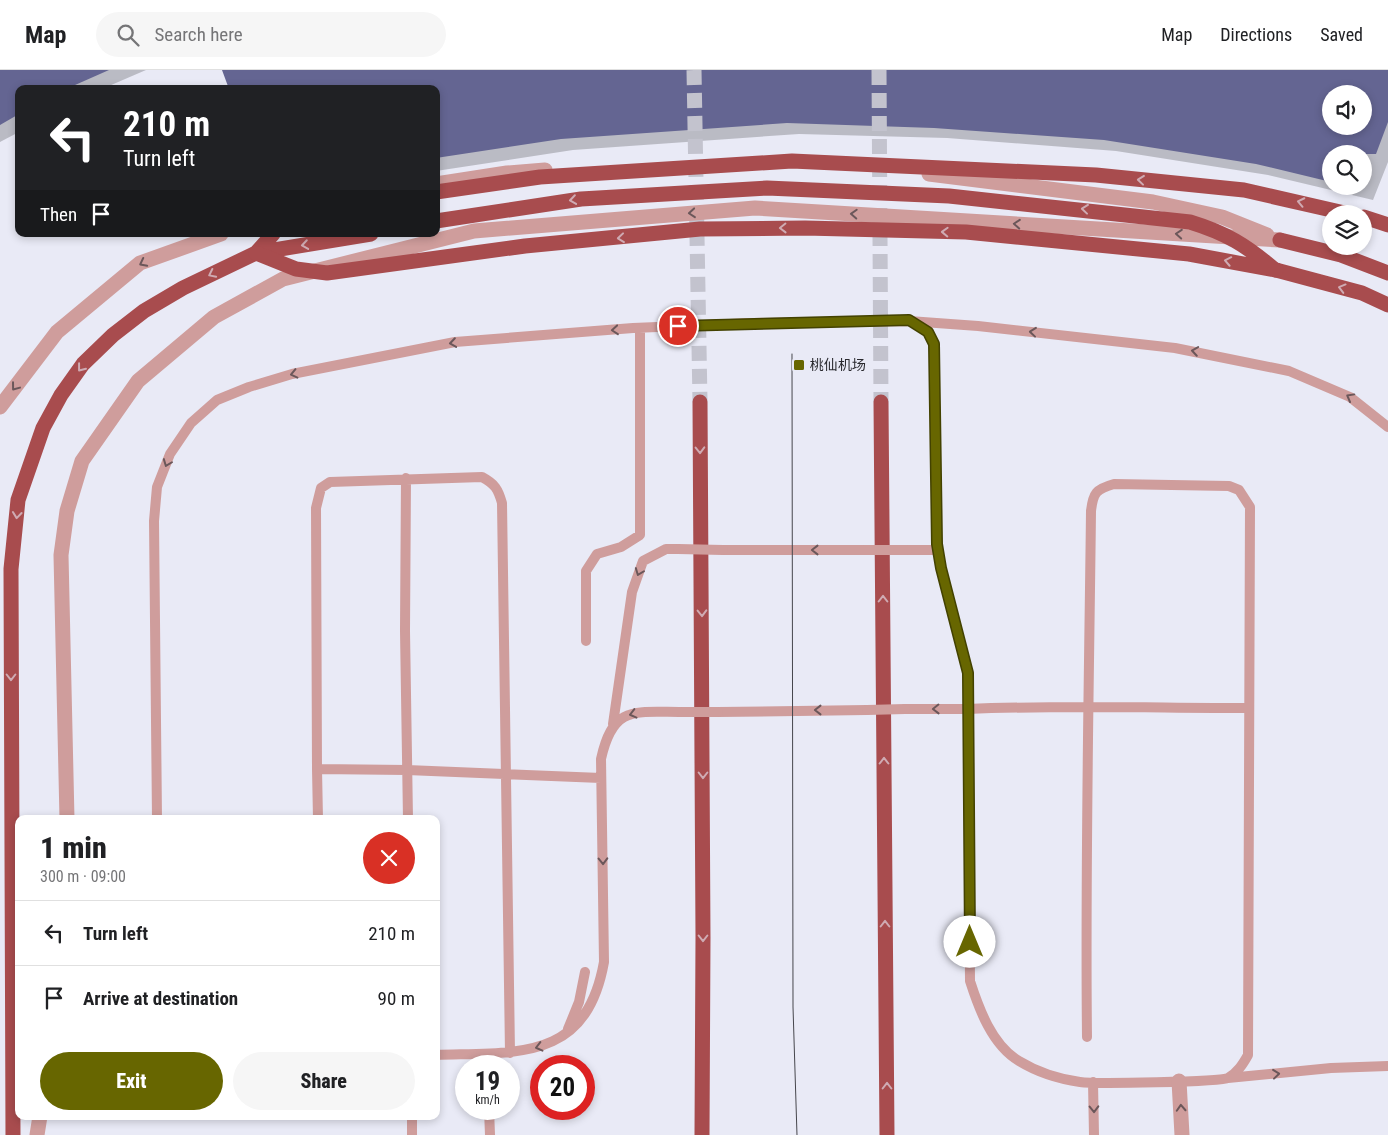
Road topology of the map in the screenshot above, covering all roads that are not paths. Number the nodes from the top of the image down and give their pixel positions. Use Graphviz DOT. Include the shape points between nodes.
graph roads {
  1 [pos="440,183"];
  2 [pos="440,191"];
  3 [pos="1322,208"];
  4 [pos="440,220"];
  5 [pos="1372,220"];
  6 [pos="1388,225"];
  7 [pos="213,237"];
  8 [pos="270,237"];
  9 [pos="353,237"];
  10 [pos="1280,240"];
  11 [pos="256,253"];
  12 [pos="1276,270"];
  13 [pos="1388,273"];
  14 [pos="1388,305"];
  15 [pos="909,320"];
  16 [pos="640,328"];
  17 [pos="700,402"];
  18 [pos="882,402"];
  19 [pos="0,407"];
  20 [pos="1388,427"];
  21 [pos="406,478"];
  22 [pos="938,550"];
  23 [pos="586,641"];
  24 [pos="1089,708"];
  25 [pos="1249,708"];
  26 [pos="968,709"];
  27 [pos="613,724"];
  28 [pos="317,769"];
  29 [pos="407,770"];
  30 [pos="504,774"];
  31 [pos="601,778"];
  32 [pos="67,815"];
  33 [pos="157,815"];
  34 [pos="318,815"];
  35 [pos="408,815"];
  36 [pos="585,972"];
  37 [pos="567,1032"];
  38 [pos="1086,1037"];
  39 [pos="510,1053"];
  40 [pos="488,1054"];
  41 [pos="440,1055"];
  42 [pos="1388,1066"];
  43 [pos="1227,1078"];
  44 [pos="1179,1081"];
  45 [pos="1093,1082"];
  46 [pos="39,1120"];
  47 [pos="412,1120"];
  48 [pos="489,1120"];
  49 [pos="13,1135"];
  50 [pos="37,1135"];
  51 [pos="412,1135"];
  52 [pos="490,1135"];
  53 [pos="702,1135"];
  54 [pos="887,1135"];
  55 [pos="1094,1135"];
  56 [pos="1182,1135"];
  1 -- 10 [label="street" via="507,173 739,158 968,177 1153,202 1222,217"];
  3 -- 2 [label="highway, one-way, bridge" via="1244,190 1096,175 792,160 540,177"];
  12 -- 4 [label="highway, one-way, bridge" via="1246,245 1190,222 949,196 767,188 679,192 581,199"];
  5 -- 6 [label="highway"];
  7 -- 19 [label="street, one-way" via="140,263 57,332"];
  8 -- 11 [label="highway"];
  9 -- 11 [label="highway, one-way"];
  10 -- 13 [label="highway" via="1341,255"];
  10 -- 32 [label="street, one-way" via="755,208 474,231 282,279 214,317 138,381 82,460 67,511 61,555"];
  12 -- 11 [label="highway, one-way, bridge" via="1189,254 976,233 805,228 700,230 525,246 327,273 296,269"];
  11 -- 49 [label="highway, one-way" via="152,306 84,364 43,428 18,500 11,569"];
  14 -- 12 [label="highway, one-way" via="1362,293"];
  15 -- 16 [label="lane"];
  20 -- 15 [label="lane, one-way" via="1350,397 1289,371 1252,362 1120,341"];
  15 -- 22 [label="lane" via="928,332 934,344"];
  16 -- 23 [label="lane" via="640,535 621,547 597,554 586,571"];
  16 -- 33 [label="lane, one-way" via="455,342 292,374 217,400 191,423 170,454 158,487 154,521"];
  17 -- 53 [label="highway, one-way"];
  54 -- 18 [label="highway, one-way"];
  21 -- 28 [label="lane" via="330,482 321,488 317,498"];
  21 -- 29 [label="lane"];
  21 -- 30 [label="lane" via="482,478 498,490 502,503"];
  22 -- 26 [label="lane" via="968,673"];
  22 -- 27 [label="lane, one-way, bridge" via="666,549 643,561 632,592"];
  24 -- 25 [label="lane"];
  24 -- 25 [label="lane" via="1091,511 1093,497 1101,487 1114,484 1229,486 1245,497 1250,507"];
  24 -- 26 [label="lane"];
  24 -- 38 [label="lane"];
  25 -- 43 [label="lane" via="1248,1055 1242,1066"];
  26 -- 27 [label="lane, one-way, bridge" via="629,714"];
  26 -- 45 [label="lane" via="970,981 980,1010 995,1036 1017,1061 1046,1075"];
  27 -- 31 [label="lane" via="605,740"];
  28 -- 29 [label="lane"];
  28 -- 34 [label="lane"];
  29 -- 30 [label="lane"];
  29 -- 35 [label="lane"];
  30 -- 31 [label="lane"];
  30 -- 39 [label="lane"];
  31 -- 37 [label="lane, one-way" via="604,962 600,985 586,1013"];
  36 -- 37 [label="lane" via="579,1002"];
  37 -- 39 [label="lane, one-way" via="544,1047"];
  39 -- 40 [label="lane"];
  40 -- 41 [label="lane"];
  43 -- 42 [label="lane, one-way"];
  43 -- 44 [label="lane"];
  44 -- 45 [label="lane"];
  56 -- 44 [label="street, one-way"];
  45 -- 55 [label="lane, one-way"];
  46 -- 50 [label="street"];
  47 -- 51 [label="lane"];
  48 -- 52 [label="lane"];
}
